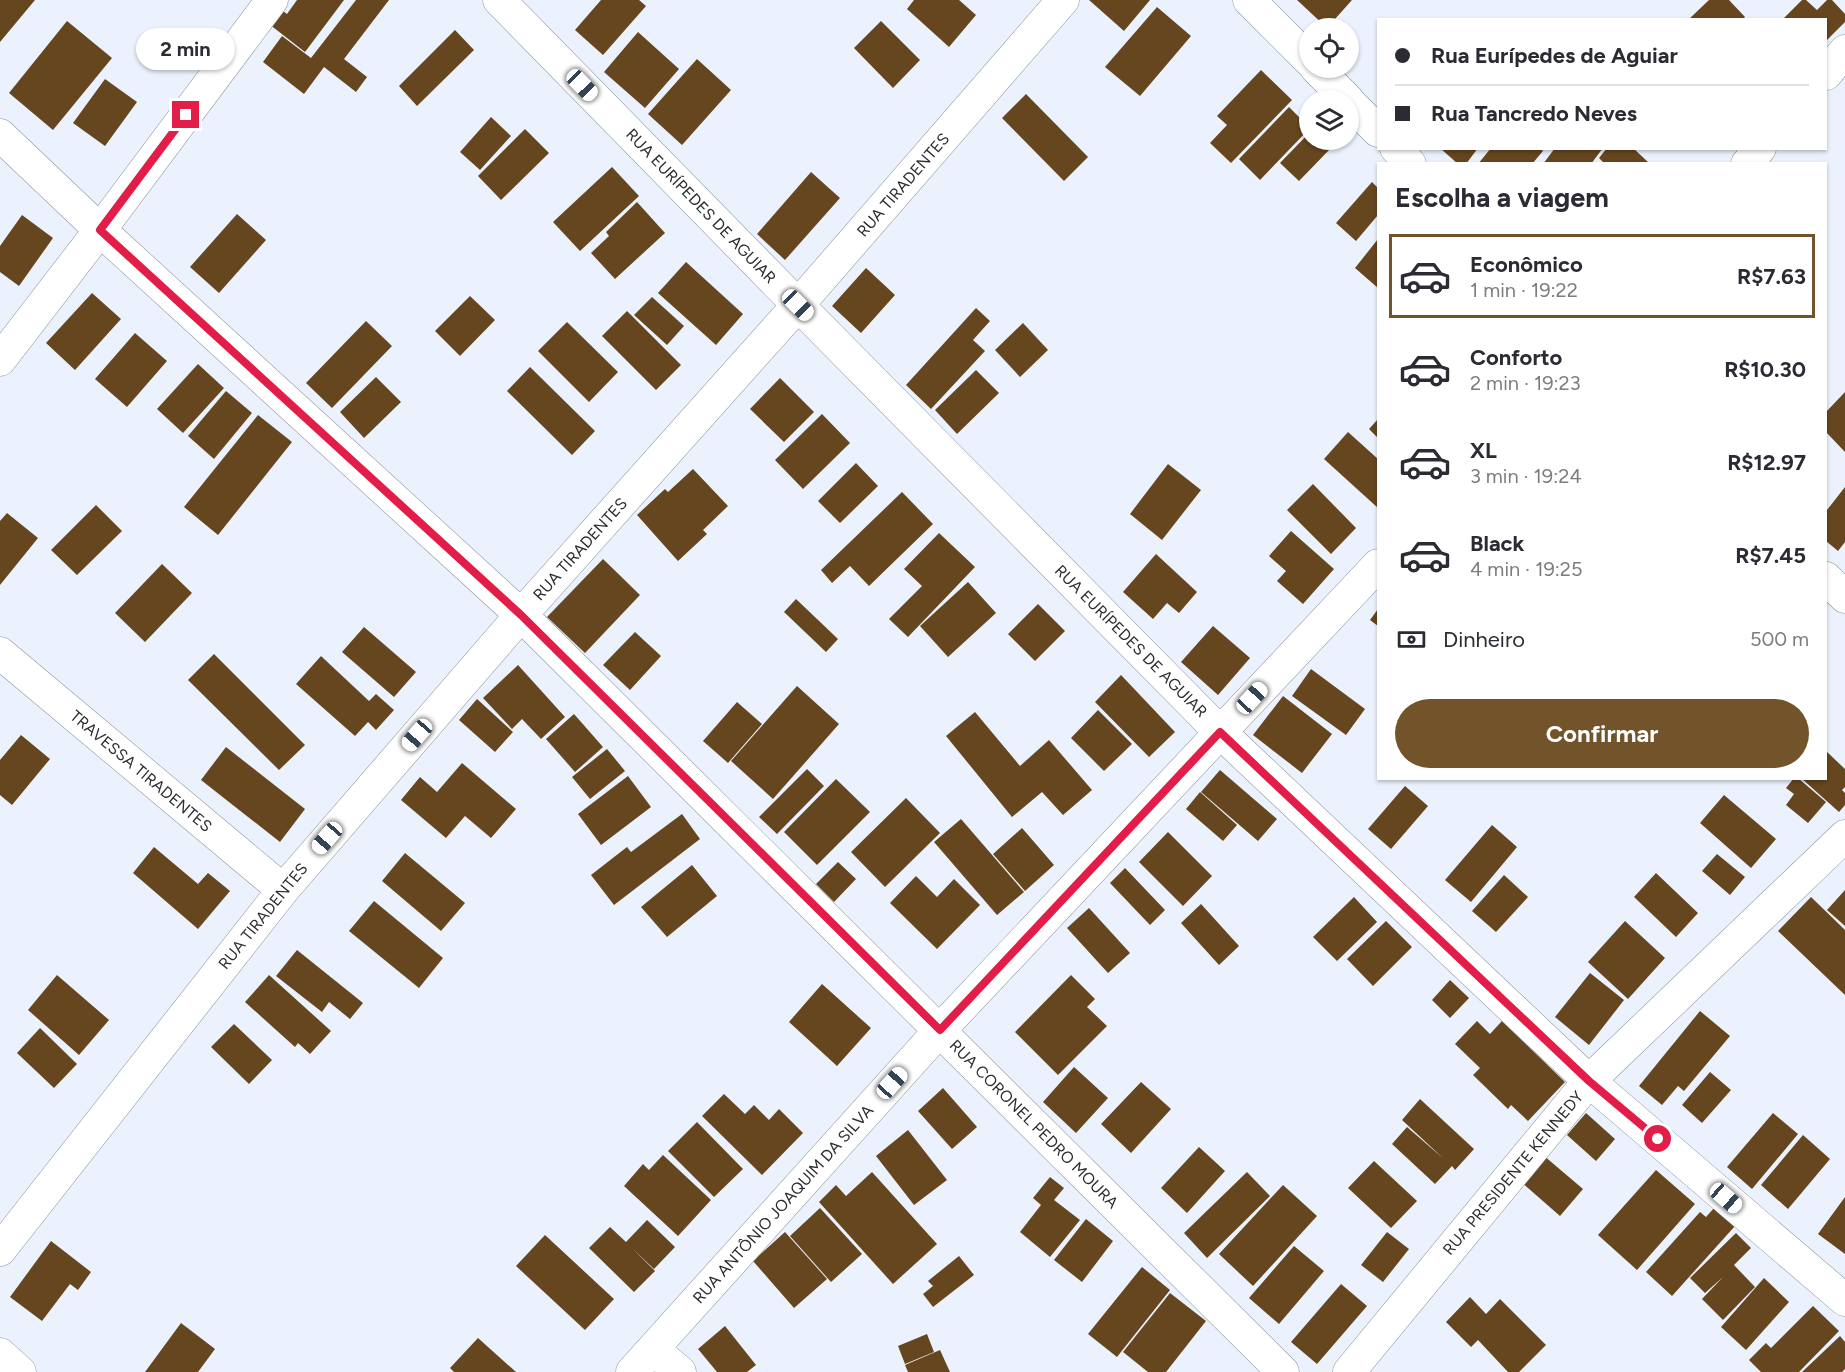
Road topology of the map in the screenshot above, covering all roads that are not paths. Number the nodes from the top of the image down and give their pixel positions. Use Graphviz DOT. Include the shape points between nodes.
graph roads {
  1 [pos="272,0"];
  2 [pos="499,0"];
  3 [pos="1064,0"];
  4 [pos="1249,0"];
  5 [pos="1299,50"];
  6 [pos="1845,51"];
  7 [pos="1827,73"];
  8 [pos="1326,78"];
  9 [pos="1337,90"];
  10 [pos="1359,112"];
  11 [pos="1377,130"];
  12 [pos="0,135"];
  13 [pos="1398,150"];
  14 [pos="1758,150"];
  15 [pos="1408,162"];
  16 [pos="1748,162"];
  17 [pos="100,230"];
  18 [pos="798,305"];
  19 [pos="0,360"];
  20 [pos="1377,566"];
  21 [pos="1827,579"];
  22 [pos="1845,597"];
  23 [pos="521,615"];
  24 [pos="0,653"];
  25 [pos="1220,732"];
  26 [pos="1845,836"];
  27 [pos="283,890"];
  28 [pos="940,1030"];
  29 [pos="1589,1081"];
  30 [pos="0,1250"];
  31 [pos="1845,1300"];
  32 [pos="653,1349"];
  33 [pos="0,1354"];
  34 [pos="20,1372"];
  35 [pos="632,1372"];
  36 [pos="680,1372"];
  37 [pos="1283,1372"];
  38 [pos="1349,1372"];
  1 -- 17 [label="street"];
  2 -- 18 [label="street, RUA EURÍPEDES DE AGUIAR"];
  3 -- 18 [label="street, RUA TIRADENTES"];
  4 -- 5 [label="street"];
  6 -- 7 [label="street"];
  8 -- 9 [label="street"];
  10 -- 11 [label="street"];
  12 -- 17 [label="street, RUA CORONEL PEDRO MOURA"];
  13 -- 15 [label="street"];
  14 -- 16 [label="street"];
  17 -- 19 [label="street"];
  17 -- 23 [label="street, RUA CORONEL PEDRO MOURA"];
  18 -- 23 [label="street, RUA TIRADENTES"];
  18 -- 25 [label="street, RUA EURÍPEDES DE AGUIAR"];
  20 -- 25 [label="street, RUA ANTÔNIO JOAQUIM DA SILVA"];
  21 -- 22 [label="street"];
  23 -- 27 [label="street, RUA TIRADENTES"];
  23 -- 28 [label="street, RUA CORONEL PEDRO MOURA"];
  24 -- 27 [label="street, TRAVESSA TIRADENTES"];
  25 -- 28 [label="street, RUA ANTÔNIO JOAQUIM DA SILVA"];
  25 -- 29 [label="street, RUA EURÍPEDES DE AGUIAR"];
  26 -- 29 [label="street, RUA PRESIDENTE KENNEDY"];
  27 -- 30 [label="street, RUA TIRADENTES"];
  28 -- 32 [label="street, RUA ANTÔNIO JOAQUIM DA SILVA"];
  28 -- 37 [label="street, RUA CORONEL PEDRO MOURA"];
  29 -- 31 [label="street, RUA EURÍPEDES DE AGUIAR"];
  29 -- 38 [label="street, RUA PRESIDENTE KENNEDY"];
  32 -- 35 [label="street, RUA ANTÔNIO JOAQUIM DA SILVA"];
  32 -- 36 [label="street"];
  33 -- 34 [label="street"];
}
